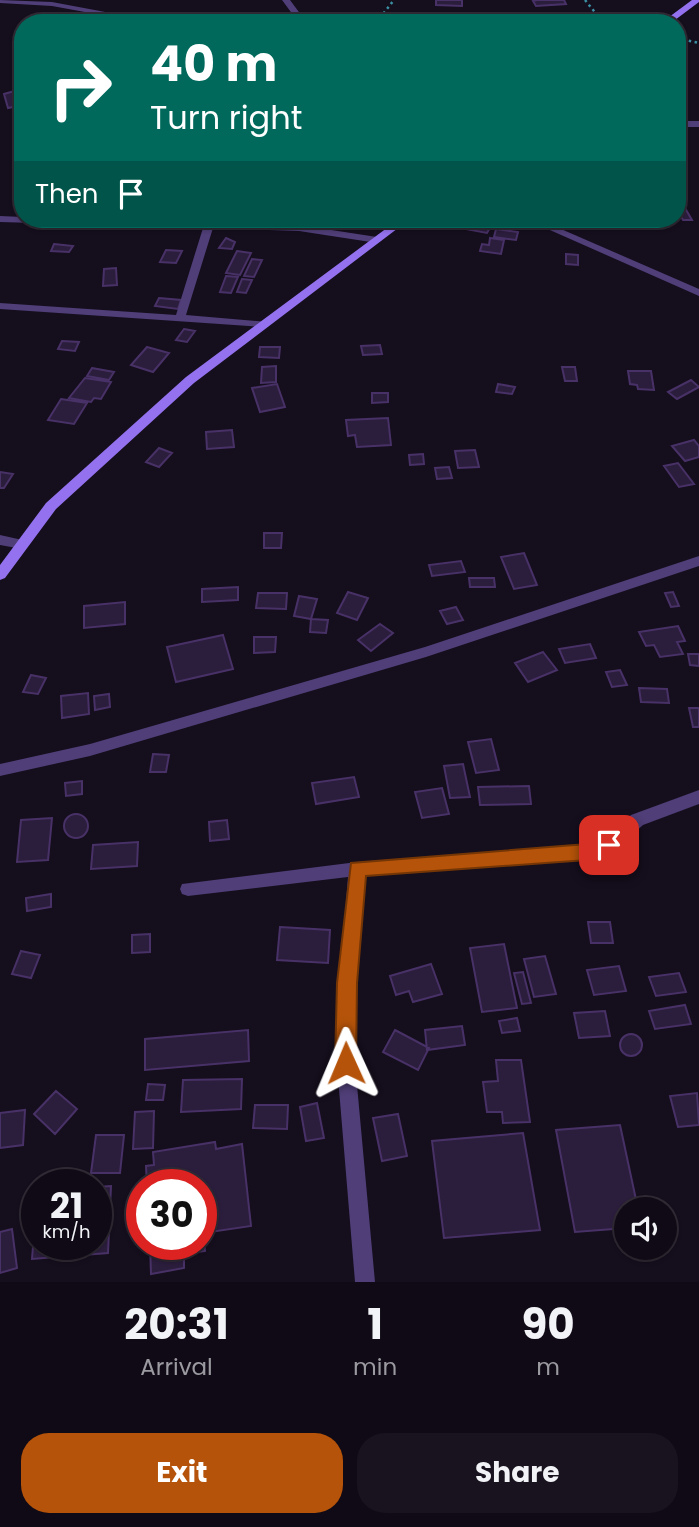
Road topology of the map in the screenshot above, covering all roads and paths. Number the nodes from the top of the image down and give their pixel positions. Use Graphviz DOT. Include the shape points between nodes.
graph roads {
  1 [pos="394,0"];
  2 [pos="585,0"];
  3 [pos="698,0"];
  4 [pos="0,1"];
  5 [pos="53,2"];
  6 [pos="114,14"];
  7 [pos="383,14"];
  8 [pos="597,14"];
  9 [pos="678,14"];
  10 [pos="208,228"];
  11 [pos="298,228"];
  12 [pos="393,228"];
  13 [pos="551,228"];
  14 [pos="377,240"];
  15 [pos="699,293"];
  16 [pos="0,306"];
  17 [pos="180,318"];
  18 [pos="264,324"];
  19 [pos="0,540"];
  20 [pos="22,544"];
  21 [pos="699,561"];
  22 [pos="0,575"];
  23 [pos="0,770"];
  24 [pos="699,797"];
  25 [pos="358,869"];
  26 [pos="188,889"];
  27 [pos="365,1282"];
  1 -- 7 [label="path"];
  2 -- 8 [label="path"];
  3 -- 9 [label="main road"];
  4 -- 5 [label="street"];
  5 -- 6 [label="street"];
  10 -- 17 [label="street"];
  11 -- 14 [label="street"];
  12 -- 14 [label="main road"];
  13 -- 15 [label="street"];
  14 -- 18 [label="main road"];
  16 -- 17 [label="street"];
  17 -- 18 [label="street"];
  18 -- 20 [label="main road" via="170,398 51,506"];
  19 -- 20 [label="street"];
  20 -- 22 [label="main road"];
  21 -- 23 [label="street" via="426,652 90,750"];
  24 -- 25 [label="street" via="637,820 609,845 587,852"];
  25 -- 26 [label="street"];
  25 -- 27 [label="street" via="344,1041"];
}
